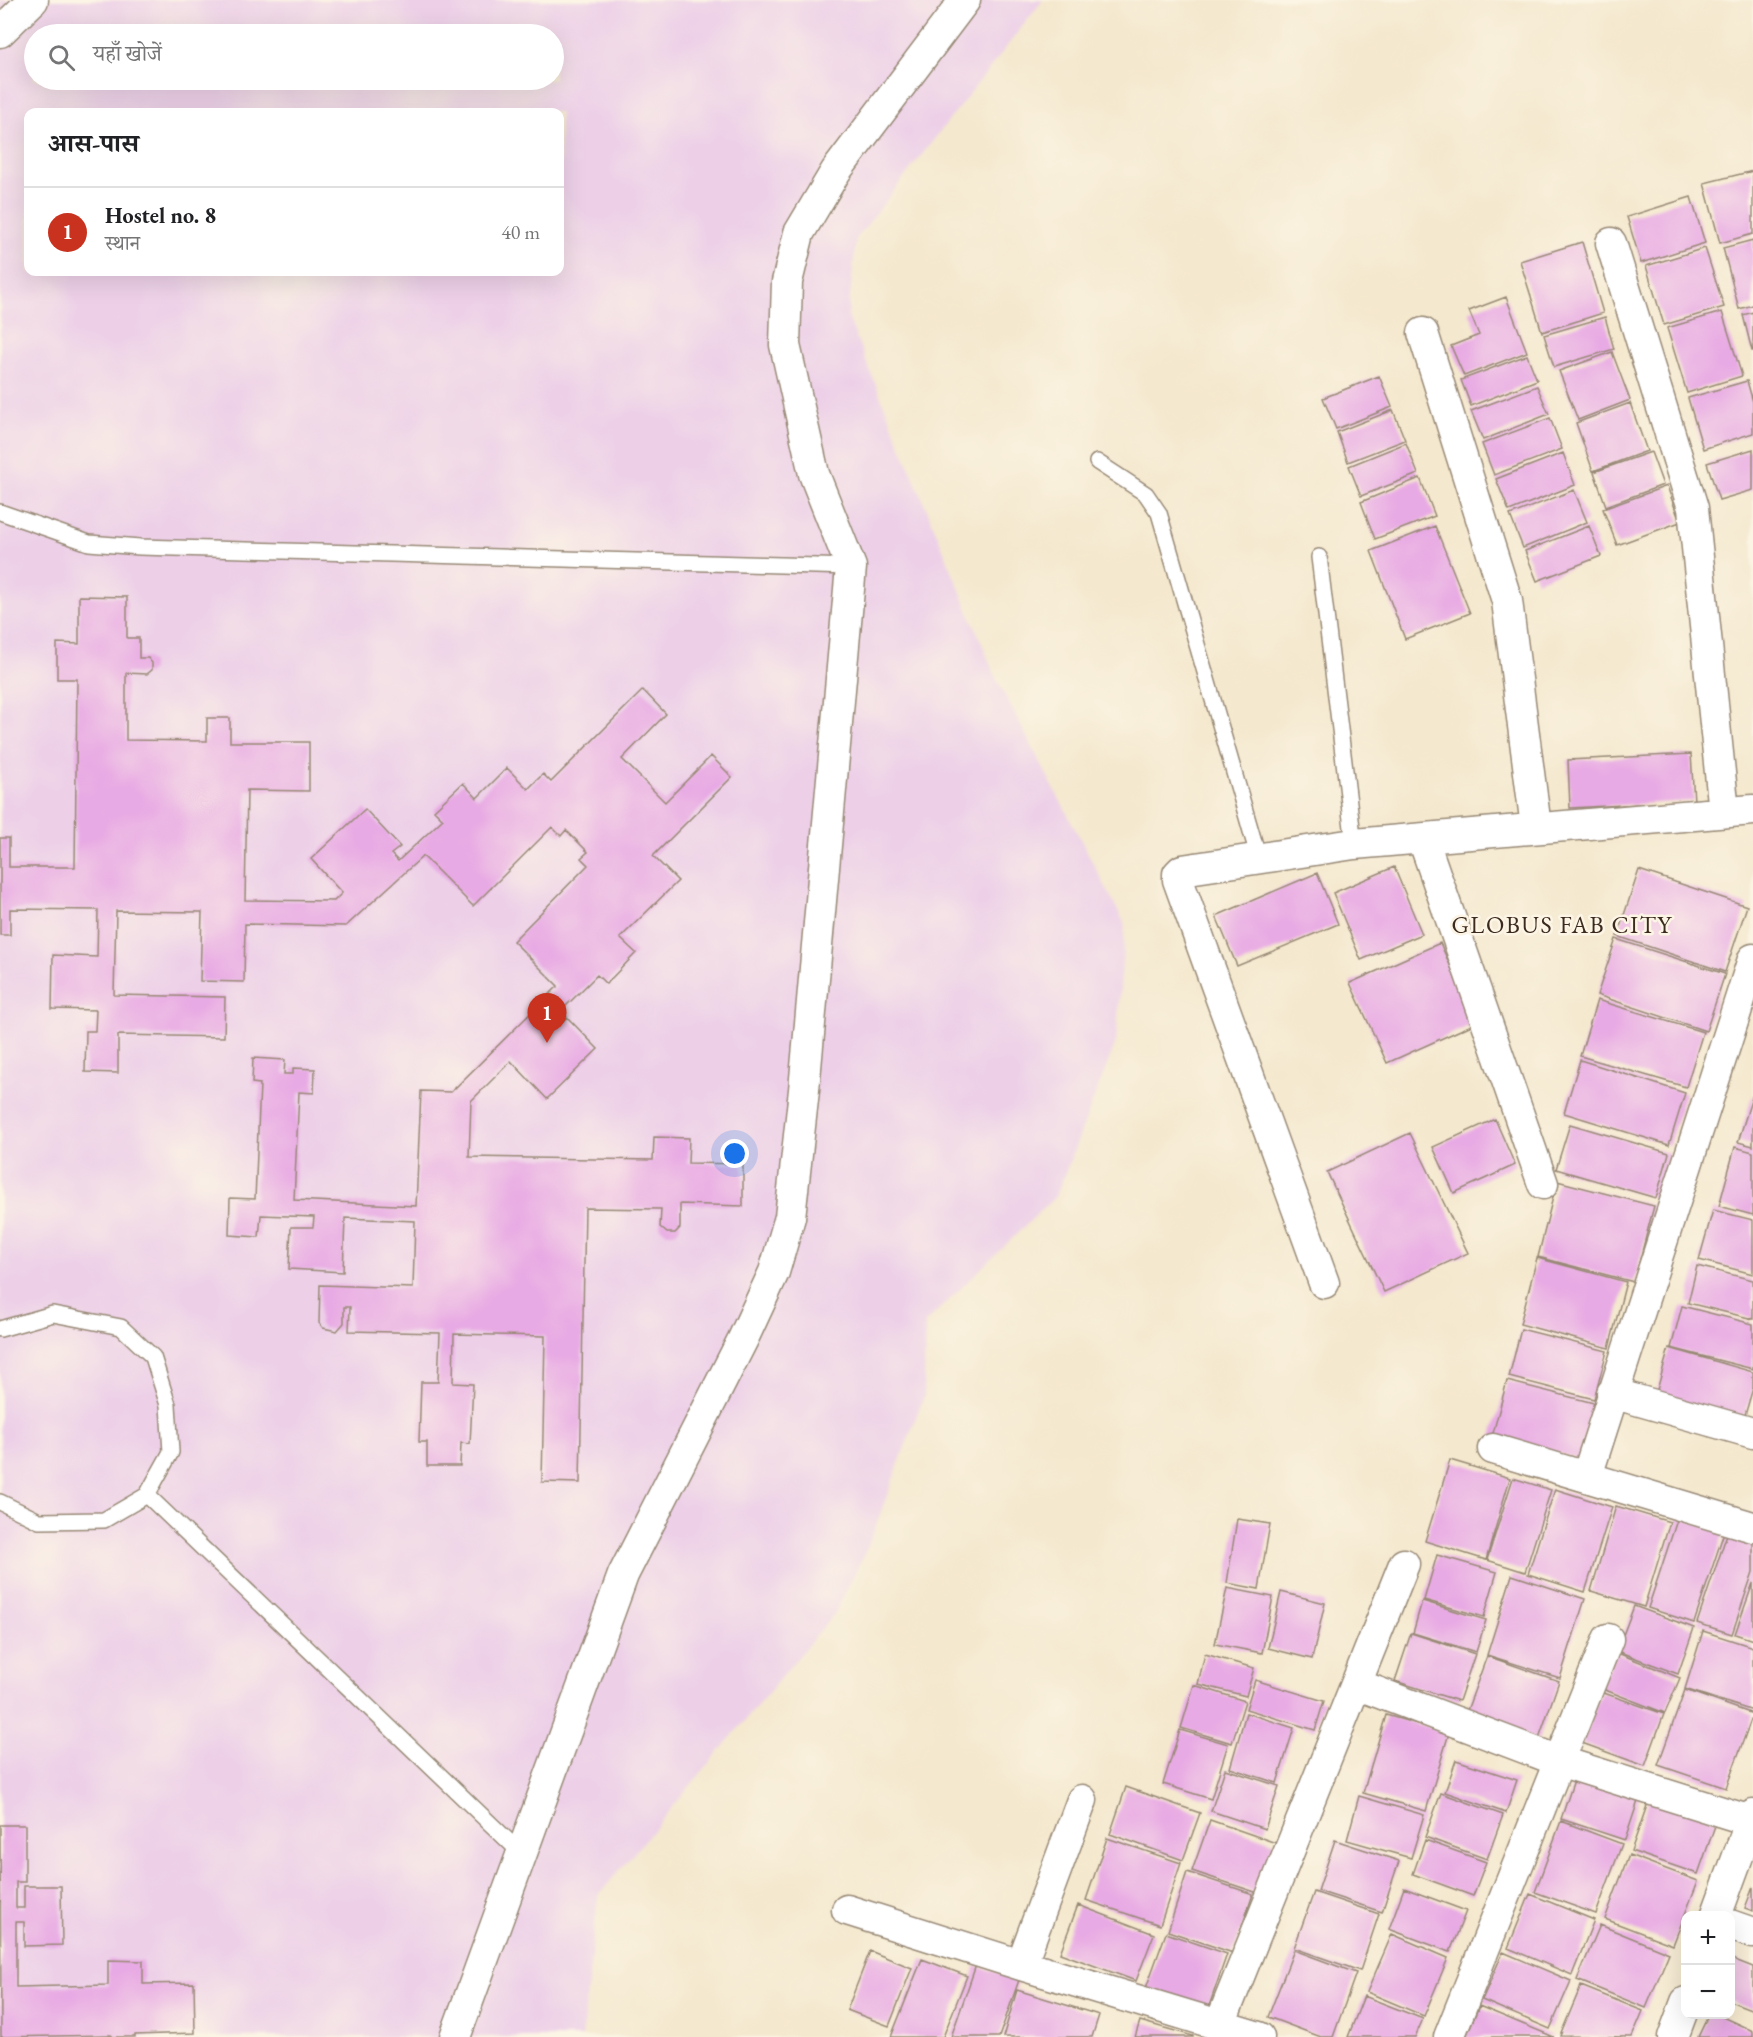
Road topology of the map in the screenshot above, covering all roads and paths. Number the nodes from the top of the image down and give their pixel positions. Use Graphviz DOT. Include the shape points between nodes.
graph roads {
  1 [pos="33,0"];
  2 [pos="965,0"];
  3 [pos="0,32"];
  4 [pos="1611,243"];
  5 [pos="1423,333"];
  6 [pos="1097,462"];
  7 [pos="0,512"];
  8 [pos="1319,557"];
  9 [pos="850,567"];
  10 [pos="1739,811"];
  11 [pos="1536,827"];
  12 [pos="1423,839"];
  13 [pos="1354,844"];
  14 [pos="1259,859"];
  15 [pos="1753,959"];
  16 [pos="1543,1184"];
  17 [pos="1324,1283"];
  18 [pos="0,1329"];
  19 [pos="1612,1393"];
  20 [pos="1753,1432"];
  21 [pos="1493,1449"];
  22 [pos="1587,1476"];
  23 [pos="147,1495"];
  24 [pos="0,1502"];
  25 [pos="1753,1527"];
  26 [pos="1404,1564"];
  27 [pos="1608,1639"];
  28 [pos="1356,1684"];
  29 [pos="1559,1761"];
  30 [pos="1082,1800"];
  31 [pos="1752,1818"];
  32 [pos="522,1854"];
  33 [pos="847,1910"];
  34 [pos="1718,1911"];
  35 [pos="1735,1926"];
  36 [pos="1753,1933"];
  37 [pos="1021,1965"];
  38 [pos="1681,2015"];
  39 [pos="1220,2024"];
  40 [pos="455,2037"];
  41 [pos="1259,2037"];
  42 [pos="1449,2037"];
  43 [pos="1673,2037"];
  1 -- 3 [label="street"];
  2 -- 9 [label="street" via="836,171 800,232 787,282 785,345 813,474"];
  4 -- 10 [label="street" via="1693,508"];
  5 -- 11 [label="street" via="1507,601"];
  6 -- 14 [label="lane" via="1146,494 1159,513"];
  7 -- 9 [label="lane" via="89,543 140,547"];
  8 -- 13 [label="lane"];
  9 -- 32 [label="street" via="790,1216 774,1272 743,1339 623,1575"];
  10 -- 11 [label="street"];
  11 -- 12 [label="street"];
  12 -- 13 [label="street"];
  12 -- 16 [label="street"];
  13 -- 14 [label="street"];
  14 -- 17 [label="street" via="1182,870 1178,880"];
  15 -- 19 [label="street"];
  18 -- 23 [label="lane" via="53,1314 121,1327 153,1357 168,1405 171,1452"];
  19 -- 20 [label="street"];
  19 -- 22 [label="street"];
  21 -- 22 [label="street"];
  22 -- 25 [label="street"];
  23 -- 24 [label="lane" via="104,1520 39,1521"];
  23 -- 32 [label="lane"];
  26 -- 28 [label="street"];
  27 -- 29 [label="street"];
  28 -- 29 [label="street"];
  28 -- 39 [label="street"];
  29 -- 31 [label="street"];
  29 -- 42 [label="street"];
  30 -- 37 [label="street"];
  31 -- 34 [label="street"];
  32 -- 40 [label="street"];
  33 -- 37 [label="street"];
  35 -- 36 [label="street"];
  37 -- 39 [label="street"];
  38 -- 43 [label="street"];
  39 -- 41 [label="street"];
}
